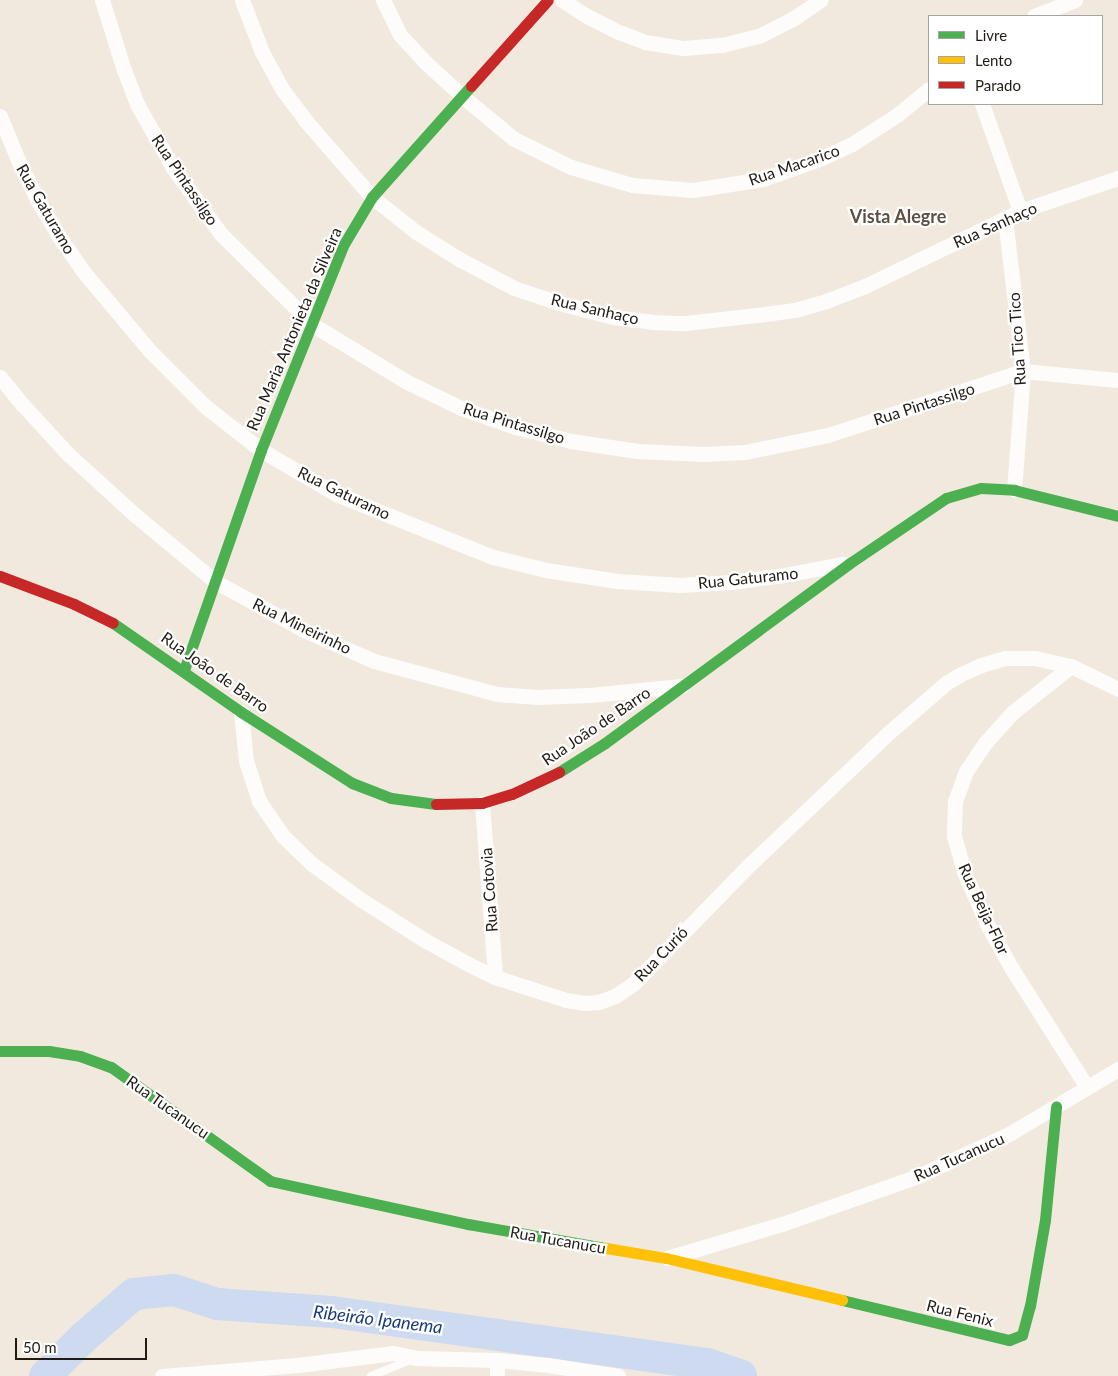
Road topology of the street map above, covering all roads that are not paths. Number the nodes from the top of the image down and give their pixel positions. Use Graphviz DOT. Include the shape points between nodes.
graph roads {
  1 [pos="102,0"];
  2 [pos="242,0"];
  3 [pos="383,0"];
  4 [pos="548,0"];
  5 [pos="562,0"];
  6 [pos="821,0"];
  7 [pos="1075,0"];
  8 [pos="1037,15"];
  9 [pos="928,90"];
  10 [pos="462,96"];
  11 [pos="982,105"];
  12 [pos="0,116"];
  13 [pos="1118,178"];
  14 [pos="372,196"];
  15 [pos="1020,211"];
  16 [pos="1005,218"];
  17 [pos="313,324"];
  18 [pos="1023,371"];
  19 [pos="0,377"];
  20 [pos="1118,380"];
  21 [pos="261,450"];
  22 [pos="1014,490"];
  23 [pos="1118,516"];
  24 [pos="850,563"];
  25 [pos="0,576"];
  26 [pos="216,582"];
  27 [pos="1071,666"];
  28 [pos="184,670"];
  29 [pos="683,686"];
  30 [pos="1118,689"];
  31 [pos="241,712"];
  32 [pos="482,803"];
  33 [pos="495,977"];
  34 [pos="0,1051"];
  35 [pos="1118,1069"];
  36 [pos="1086,1087"];
  37 [pos="1056,1107"];
  38 [pos="666,1258"];
  39 [pos="417,1358"];
  40 [pos="497,1360"];
  41 [pos="162,1376"];
  42 [pos="371,1376"];
  43 [pos="497,1376"];
  44 [pos="618,1376"];
  1 -- 17 [label="street, Rua Pintassilgo" via="137,104 173,168 222,234"];
  2 -- 14 [label="street, Rua Sanhaço" via="262,52 282,89"];
  3 -- 10 [label="street, Rua Macarico" via="400,34"];
  4 -- 10 [label="street, Rua Maria Antonieta da Silveira"];
  5 -- 6 [label="street" via="619,32 645,42 684,48 722,45 759,36"];
  7 -- 8 [label="street"];
  9 -- 10 [label="street, Rua Macarico" via="874,132 822,158 763,179 693,190 632,185 571,167 514,139"];
  10 -- 14 [label="street, Rua Maria Antonieta da Silveira"];
  11 -- 15 [label="street"];
  12 -- 21 [label="street, Rua Gaturamo" via="38,201 82,270 177,381"];
  13 -- 15 [label="street, Rua Sanhaço"];
  14 -- 16 [label="street, Rua Sanhaço" via="416,232 514,288 613,317 651,322 748,316 795,310 826,301 865,286"];
  14 -- 17 [label="street, Rua Maria Antonieta da Silveira" via="344,244"];
  15 -- 16 [label="street, Rua Sanhaço"];
  16 -- 18 [label="street, Rua Tico Tico"];
  17 -- 18 [label="street, Rua Pintassilgo" via="408,382 461,408 524,429 637,452 745,452 789,444 868,423"];
  17 -- 21 [label="street, Rua Maria Antonieta da Silveira"];
  18 -- 20 [label="street, Rua Pintassilgo"];
  18 -- 22 [label="street, Rua Tico Tico"];
  19 -- 26 [label="street, Rua Mineirinho" via="75,460"];
  21 -- 24 [label="street, Rua Gaturamo" via="336,494 374,510 493,557 546,570 680,585 764,578"];
  21 -- 26 [label="street, Rua Maria Antonieta da Silveira"];
  22 -- 23 [label="street, Rua João de Barro"];
  22 -- 24 [label="street, Rua João de Barro" via="981,488 946,498"];
  24 -- 29 [label="street, Rua João de Barro"];
  25 -- 28 [label="street, Rua João de Barro" via="96,614"];
  26 -- 28 [label="street, Rua Maria Antonieta da Silveira"];
  26 -- 29 [label="street, Rua Mineirinho" via="306,631 374,661 497,694 538,697 590,695"];
  27 -- 30 [label="street, Rua Curió"];
  27 -- 33 [label="street, Rua Curió" via="1034,658 1006,658 981,665 946,683 886,735 747,867 633,984 615,996 584,1003"];
  27 -- 36 [label="street, Rua Beija-Flor" via="1012,713 970,764 955,802 954,836 964,872 987,924"];
  28 -- 31 [label="street, Rua João de Barro"];
  29 -- 32 [label="street, Rua João de Barro" via="564,770 512,794"];
  31 -- 32 [label="street, Rua João de Barro" via="322,766 371,792 414,803"];
  31 -- 33 [label="street, Rua Curió" via="246,761 252,782 269,819 282,836 312,864 360,899 441,950"];
  32 -- 33 [label="street, Rua Cotovia"];
  34 -- 38 [label="street, Rua Tucanucu" via="80,1056 111,1067 270,1180 468,1224"];
  35 -- 36 [label="street, Rua Tucanucu"];
  36 -- 37 [label="street, Rua Tucanucu"];
  37 -- 38 [label="street, Rua Tucanucu" via="969,1155 918,1176 782,1224"];
  37 -- 38 [label="street, Rua Fenix" via="1038,1268 1024,1331 1018,1338 999,1338"];
  39 -- 40 [label="street"];
  39 -- 41 [label="street" via="382,1353 298,1365"];
  39 -- 42 [label="lane"];
  40 -- 43 [label="street"];
  40 -- 44 [label="street"];
}
